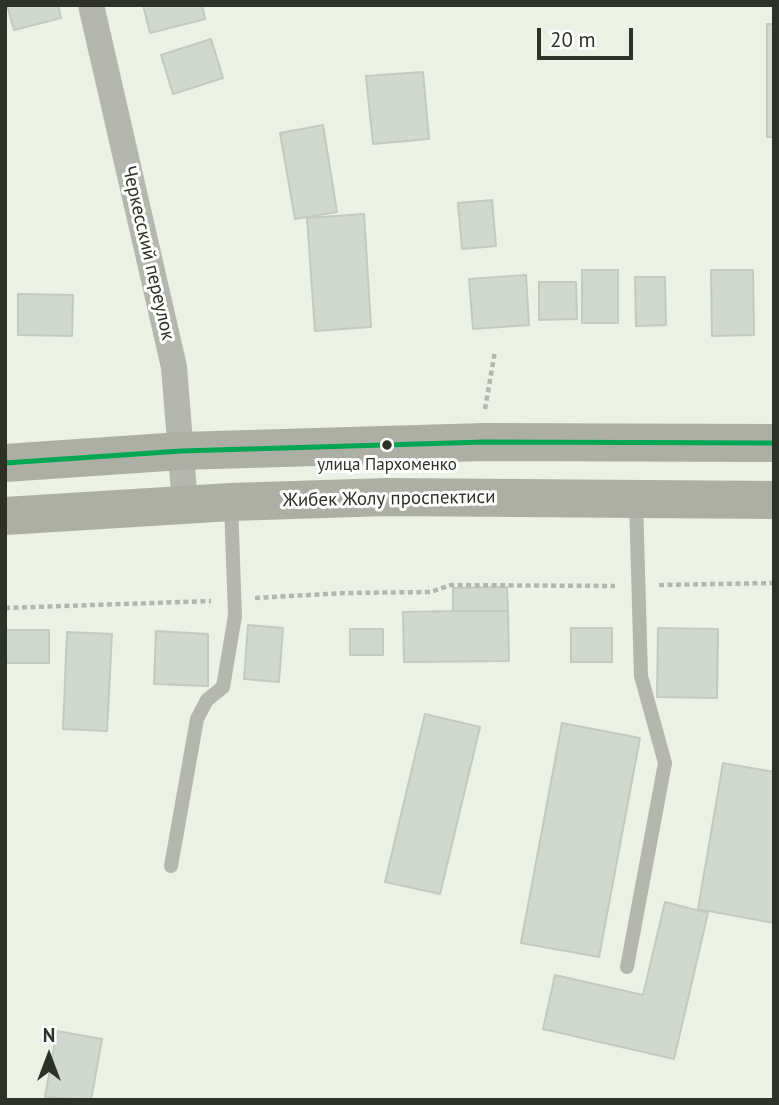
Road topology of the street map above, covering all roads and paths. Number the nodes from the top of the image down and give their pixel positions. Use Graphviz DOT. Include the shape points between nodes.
graph roads {
  1 [pos="91,5"];
  2 [pos="495,351"];
  3 [pos="484,410"];
  4 [pos="774,443"];
  5 [pos="181,451"];
  6 [pos="5,463"];
  7 [pos="636,499"];
  8 [pos="774,500"];
  9 [pos="231,502"];
  10 [pos="185,505"];
  11 [pos="5,516"];
  12 [pos="774,583"];
  13 [pos="637,586"];
  14 [pos="234,600"];
  15 [pos="5,608"];
  16 [pos="171,866"];
  17 [pos="627,967"];
  1 -- 5 [label="street, Черкесский переулок" via="174,367"];
  2 -- 3 [label="path"];
  4 -- 5 [label="main road" via="485,442"];
  5 -- 6 [label="main road"];
  5 -- 10 [label="street, Черкесский переулок"];
  7 -- 8 [label="main road, Жибек Жолу проспектиси"];
  7 -- 9 [label="main road, Жибек Жолу проспектиси" via="399,497"];
  7 -- 13 [label="lane"];
  9 -- 10 [label="main road, Жибек Жолу проспектиси"];
  9 -- 14 [label="lane"];
  10 -- 11 [label="main road, Жибек Жолу проспектиси"];
  12 -- 13 [label="path"];
  13 -- 14 [label="path" via="450,585 431,592"];
  13 -- 17 [label="lane" via="641,676 665,763"];
  14 -- 15 [label="path"];
  14 -- 16 [label="lane" via="223,687 207,700 197,719"];
}
